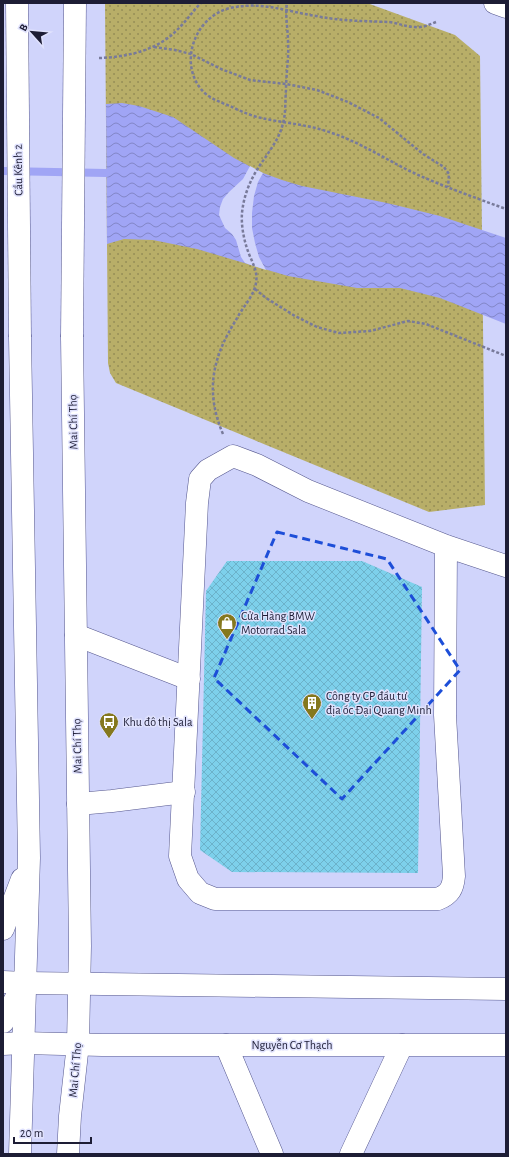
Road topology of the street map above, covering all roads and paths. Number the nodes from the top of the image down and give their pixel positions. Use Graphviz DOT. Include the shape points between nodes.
graph roads {
  1 [pos="17,3"];
  2 [pos="75,3"];
  3 [pos="202,3"];
  4 [pos="259,3"];
  5 [pos="287,3"];
  6 [pos="495,3"];
  7 [pos="267,6"];
  8 [pos="506,7"];
  9 [pos="286,9"];
  10 [pos="436,22"];
  11 [pos="154,47"];
  12 [pos="191,54"];
  13 [pos="94,58"];
  14 [pos="286,84"];
  15 [pos="284,122"];
  16 [pos="448,187"];
  17 [pos="506,209"];
  18 [pos="255,289"];
  19 [pos="506,356"];
  20 [pos="233,456"];
  21 [pos="446,546"];
  22 [pos="506,566"];
  23 [pos="76,635"];
  24 [pos="189,679"];
  25 [pos="184,792"];
  26 [pos="78,804"];
  27 [pos="29,858"];
  28 [pos="3,929"];
  29 [pos="3,982"];
  30 [pos="25,983"];
  31 [pos="79,983"];
  32 [pos="506,989"];
  33 [pos="3,1023"];
  34 [pos="13,1044"];
  35 [pos="78,1044"];
  36 [pos="226,1045"];
  37 [pos="402,1045"];
  38 [pos="506,1045"];
  39 [pos="20,1154"];
  40 [pos="68,1154"];
  41 [pos="272,1154"];
  42 [pos="351,1154"];
  1 -- 27 [label="main road, Cầu Kênh 2, bridge"];
  2 -- 23 [label="main road, Mai Chí Thọ, bridge" via="72,337"];
  3 -- 11 [label="path" via="178,29"];
  4 -- 7 [label="path"];
  5 -- 9 [label="path"];
  6 -- 8 [label="main road"];
  7 -- 9 [label="path"];
  7 -- 12 [label="path" via="229,8 220,12 201,28"];
  9 -- 10 [label="path" via="315,16 352,21 392,22 414,27"];
  9 -- 14 [label="path"];
  11 -- 12 [label="path"];
  11 -- 13 [label="path" via="128,55"];
  12 -- 14 [label="path" via="250,80"];
  12 -- 15 [label="path" via="194,78 206,94 216,101 256,117"];
  14 -- 15 [label="path"];
  14 -- 16 [label="path" via="332,95 379,118 423,154 444,167 449,174"];
  15 -- 16 [label="path" via="332,132"];
  15 -- 18 [label="path" via="280,135 257,170 244,201 244,241 256,274"];
  16 -- 17 [label="path"];
  18 -- 19 [label="path" via="317,328 338,333 370,330 408,321 426,324"];
  18 -- 20 [label="path" via="221,348 213,375 212,398 216,418"];
  20 -- 21 [label="main road" via="308,491"];
  20 -- 24 [label="main road" via="208,470 200,479"];
  21 -- 22 [label="main road"];
  21 -- 25 [label="main road" via="445,714 454,876 450,892 438,899 216,899 200,893 188,879 180,856"];
  23 -- 24 [label="main road"];
  23 -- 26 [label="main road, Mai Chí Thọ"];
  24 -- 25 [label="main road"];
  25 -- 26 [label="main road"];
  26 -- 31 [label="main road, Mai Chí Thọ"];
  27 -- 28 [label="main road"];
  27 -- 30 [label="main road"];
  29 -- 30 [label="main road"];
  30 -- 31 [label="main road"];
  30 -- 33 [label="main road"];
  30 -- 34 [label="main road"];
  31 -- 32 [label="main road"];
  31 -- 35 [label="main road, Mai Chí Thọ"];
  33 -- 34 [label="main road"];
  34 -- 35 [label="main road, Nguyễn Cơ Thạch"];
  34 -- 39 [label="main road"];
  35 -- 36 [label="main road, Nguyễn Cơ Thạch"];
  35 -- 40 [label="main road, Mai Chí Thọ"];
  36 -- 37 [label="main road, Nguyễn Cơ Thạch"];
  36 -- 41 [label="main road"];
  37 -- 38 [label="main road, Nguyễn Cơ Thạch"];
  37 -- 42 [label="main road"];
}
